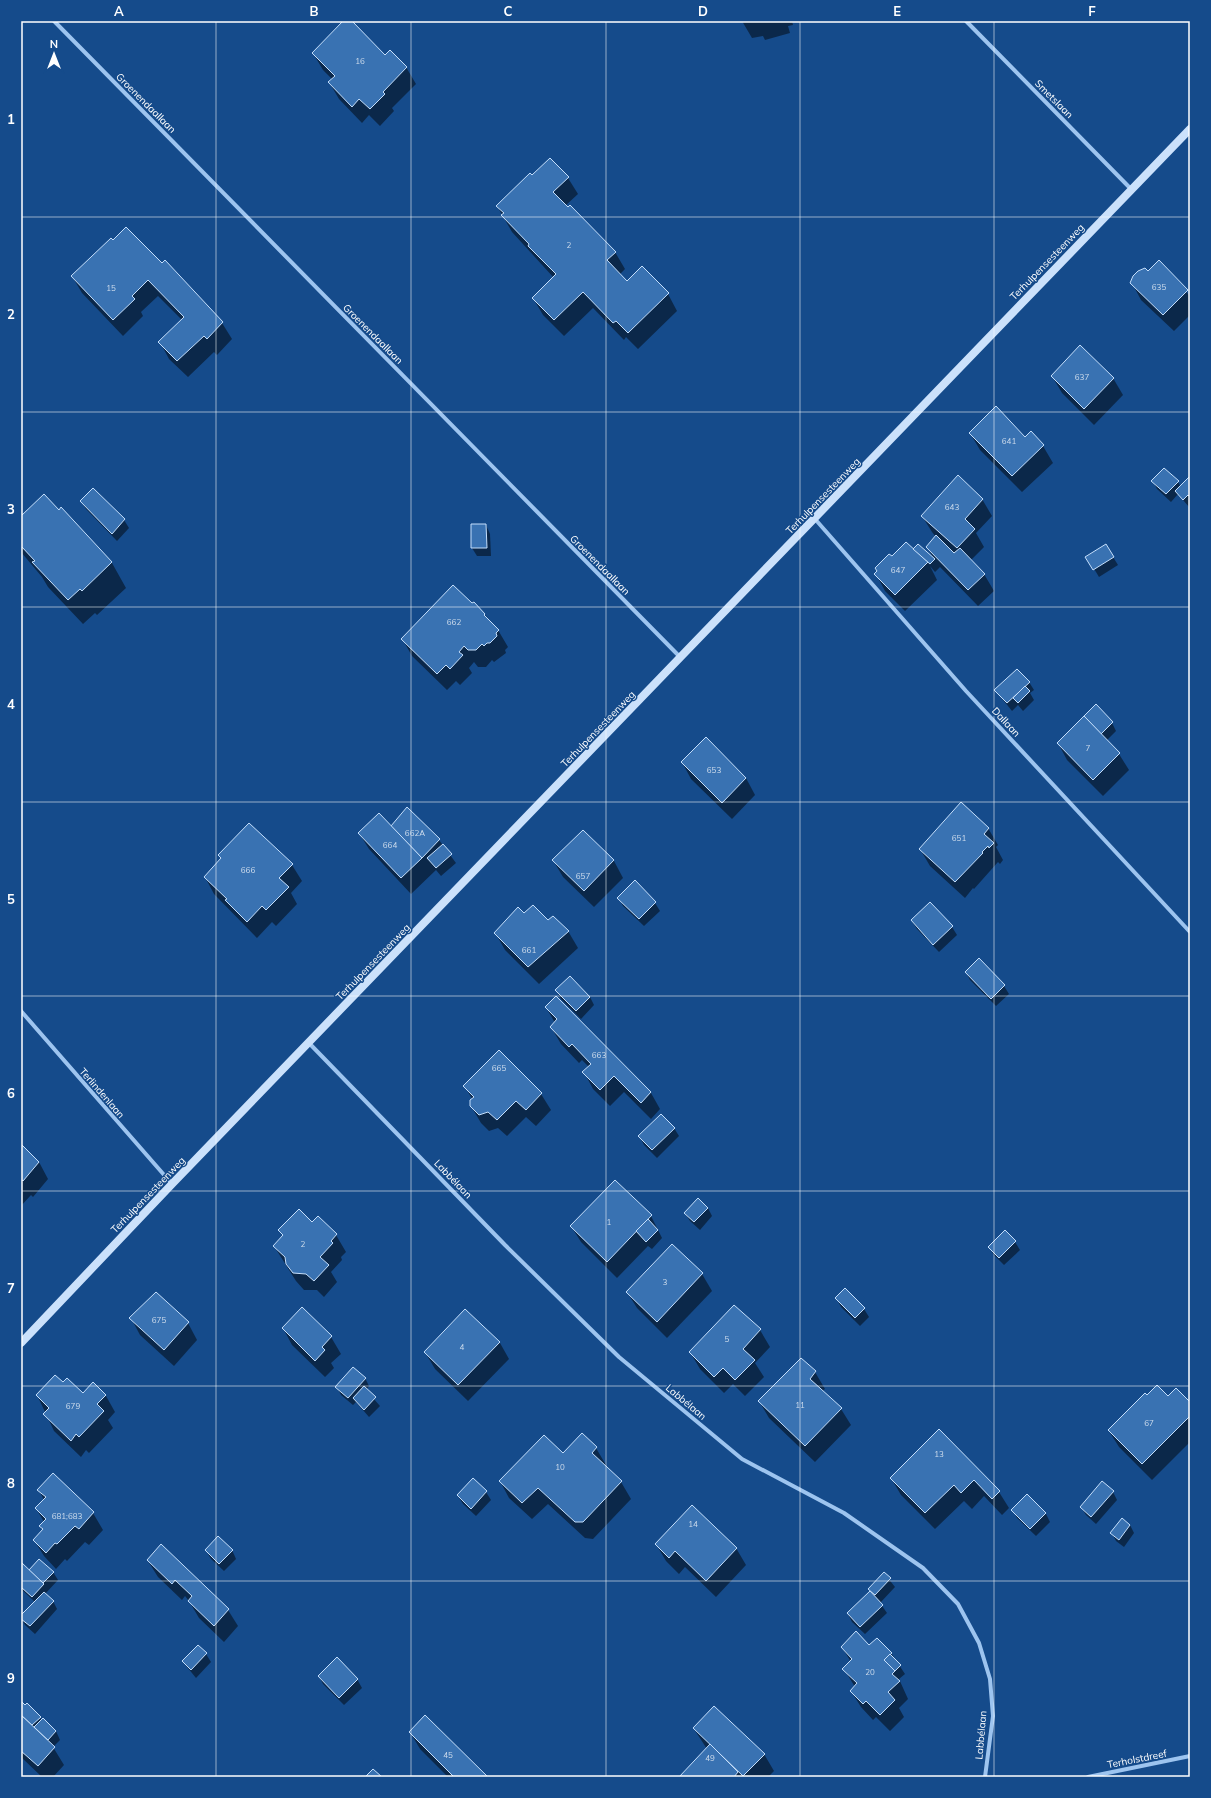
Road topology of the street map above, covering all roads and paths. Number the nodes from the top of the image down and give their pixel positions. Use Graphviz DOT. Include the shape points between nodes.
graph roads {
  1 [pos="54,21"];
  2 [pos="966,21"];
  3 [pos="1190,129"];
  4 [pos="1131,189"];
  5 [pos="815,519"];
  6 [pos="681,658"];
  7 [pos="1190,932"];
  8 [pos="21,1012"];
  9 [pos="309,1043"];
  10 [pos="172,1184"];
  11 [pos="21,1343"];
  12 [pos="1190,1756"];
  13 [pos="985,1777"];
  14 [pos="1088,1777"];
  1 -- 6 [label="street, Groenendaallaan"];
  2 -- 4 [label="street, Smetslaan"];
  3 -- 4 [label="main road, Terhulpensesteenweg"];
  4 -- 5 [label="main road, Terhulpensesteenweg"];
  5 -- 6 [label="main road, Terhulpensesteenweg"];
  5 -- 7 [label="street, Dallaan" via="966,691"];
  6 -- 9 [label="main road, Terhulpensesteenweg"];
  8 -- 10 [label="street, Terlindenlaan"];
  9 -- 10 [label="main road, Terhulpensesteenweg"];
  9 -- 13 [label="street, Labbélaan" via="505,1245 619,1357 742,1459 844,1513 923,1568 958,1604 979,1643 990,1679 992,1716"];
  10 -- 11 [label="main road, Terhulpensesteenweg"];
  12 -- 14 [label="street, Terholstdreef"];
}
